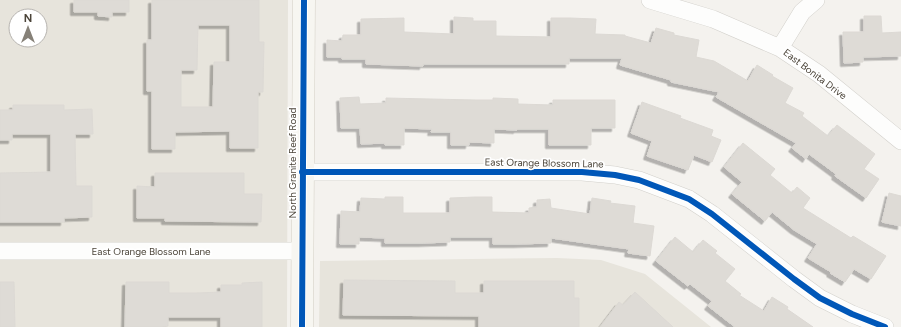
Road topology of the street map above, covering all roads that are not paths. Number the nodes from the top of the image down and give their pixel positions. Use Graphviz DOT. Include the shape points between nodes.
graph roads {
  1 [pos="304,0"];
  2 [pos="650,0"];
  3 [pos="816,0"];
  4 [pos="780,48"];
  5 [pos="901,141"];
  6 [pos="302,172"];
  7 [pos="0,251"];
  8 [pos="302,251"];
  9 [pos="302,327"];
  10 [pos="885,327"];
  1 -- 6 [label="street, North Granite Reef Road"];
  2 -- 4 [label="street, East Bonita Drive" via="713,19"];
  3 -- 4 [label="street" via="802,12"];
  4 -- 5 [label="street, East Bonita Drive" via="819,74"];
  6 -- 8 [label="street, North Granite Reef Road"];
  6 -- 10 [label="street, East Orange Blossom Lane" via="582,172 639,180 689,199 820,298"];
  7 -- 8 [label="street, East Orange Blossom Lane"];
  8 -- 9 [label="street, North Granite Reef Road"];
}
